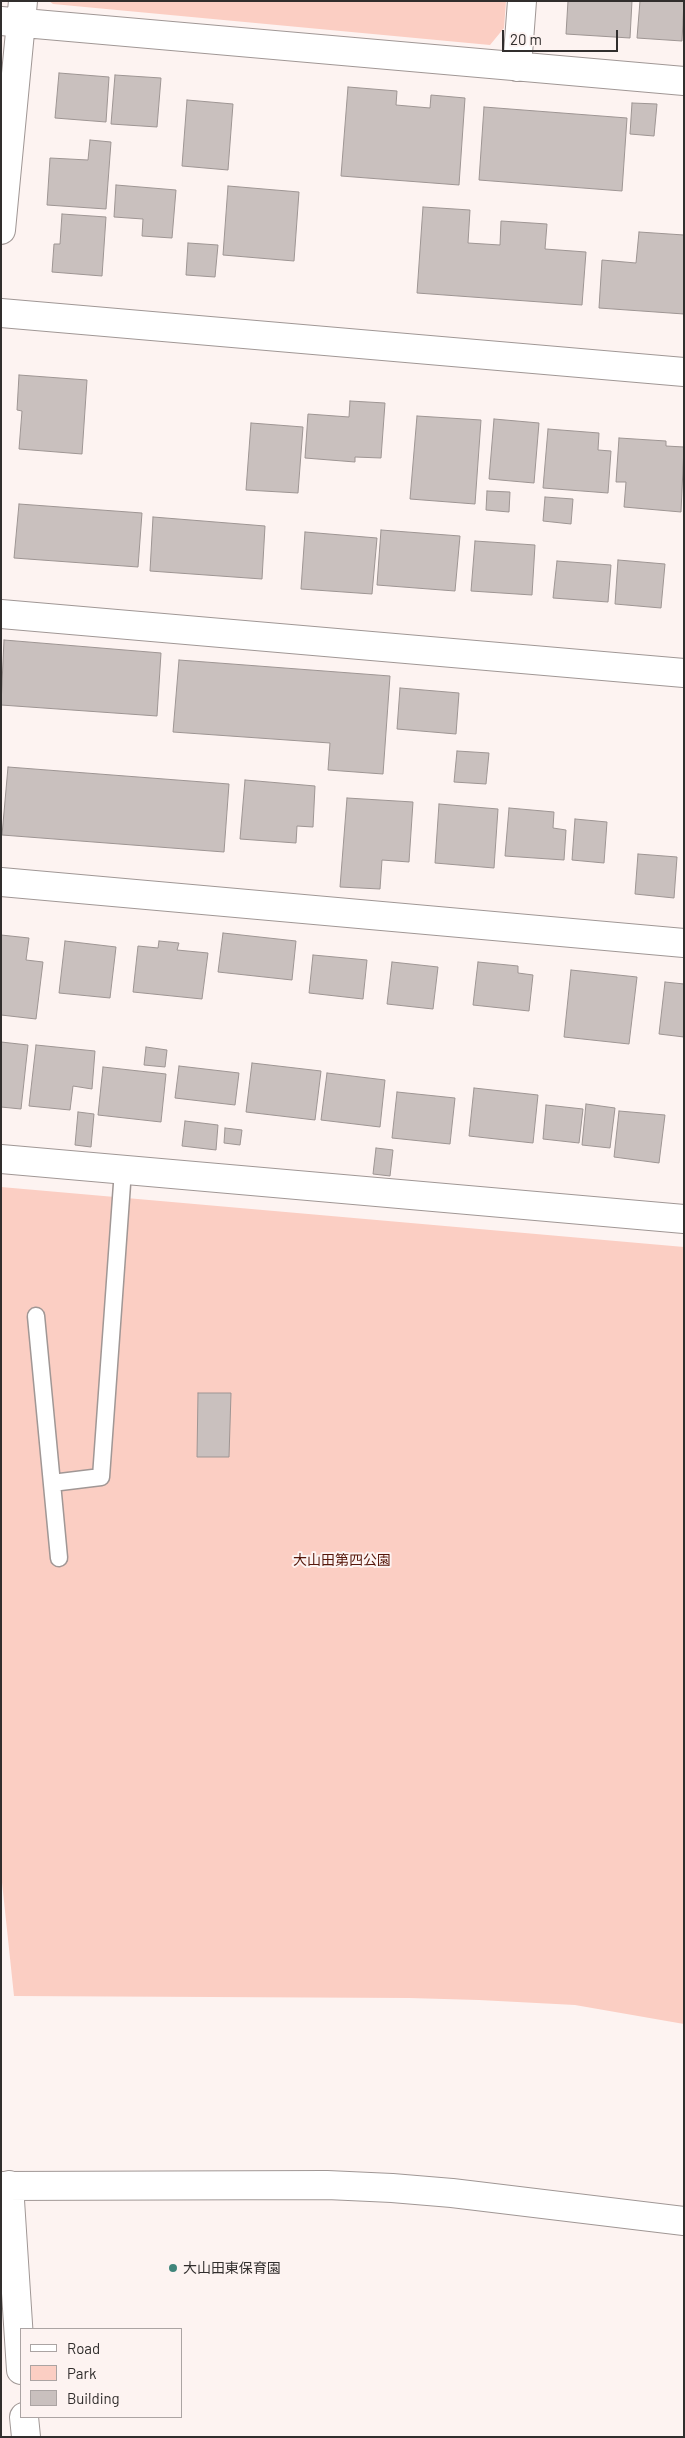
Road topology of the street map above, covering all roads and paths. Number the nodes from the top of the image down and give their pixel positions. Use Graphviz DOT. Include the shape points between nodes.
graph roads {
  1 [pos="522,1"];
  2 [pos="15,15"];
  3 [pos="517,66"];
  4 [pos="684,81"];
  5 [pos="1,230"];
  6 [pos="1,313"];
  7 [pos="684,372"];
  8 [pos="1,614"];
  9 [pos="684,674"];
  10 [pos="1,882"];
  11 [pos="684,943"];
  12 [pos="1,1159"];
  13 [pos="123,1170"];
  14 [pos="684,1219"];
  15 [pos="36,1316"];
  16 [pos="5,2186"];
  17 [pos="684,2221"];
  18 [pos="20,2358"];
  19 [pos="24,2418"];
  20 [pos="26,2437"];
  1 -- 3 [label="street"];
  2 -- 3 [label="street"];
  2 -- 5 [label="street"];
  3 -- 4 [label="street"];
  6 -- 7 [label="street"];
  8 -- 9 [label="street"];
  10 -- 11 [label="street"];
  12 -- 13 [label="street"];
  13 -- 14 [label="street"];
  13 -- 15 [label="lane" via="101,1477 52,1483 59,1558"];
  16 -- 17 [label="street" via="327,2185 392,2188 452,2192"];
  16 -- 18 [label="street"];
  19 -- 20 [label="street"];
}
